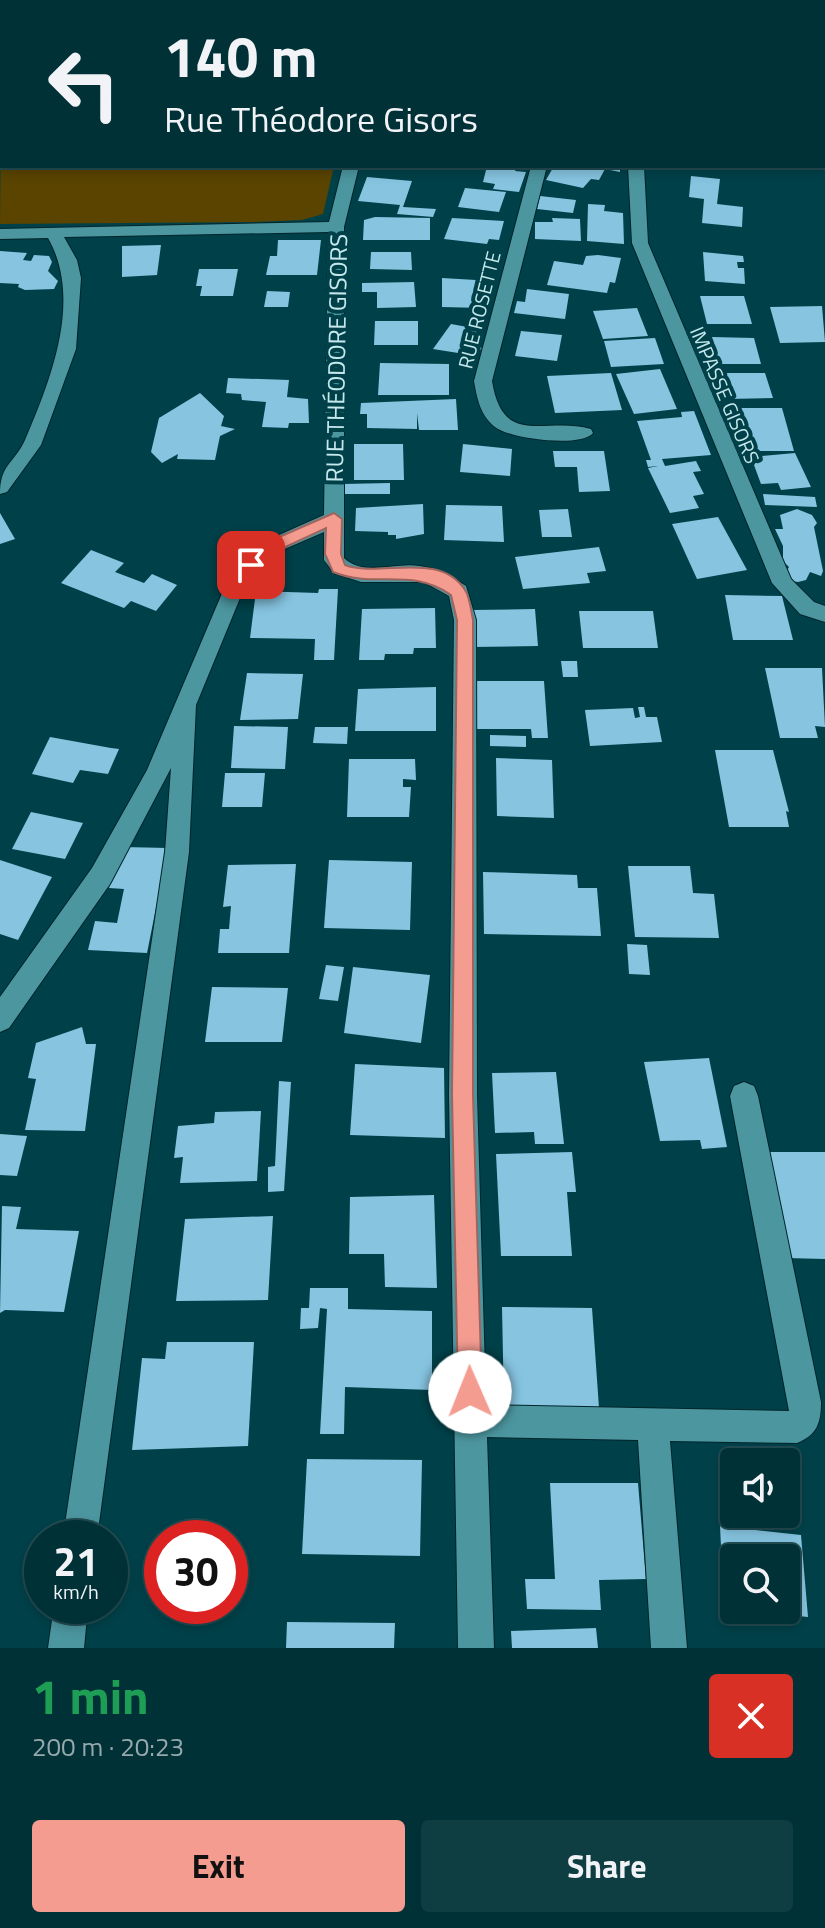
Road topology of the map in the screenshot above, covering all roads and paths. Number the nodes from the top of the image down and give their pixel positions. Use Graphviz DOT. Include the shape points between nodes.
graph roads {
  1 [pos="351,168"];
  2 [pos="538,168"];
  3 [pos="636,168"];
  4 [pos="336,227"];
  5 [pos="0,234"];
  6 [pos="54,234"];
  7 [pos="584,433"];
  8 [pos="0,487"];
  9 [pos="334,519"];
  10 [pos="824,617"];
  11 [pos="186,706"];
  12 [pos="3,1009"];
  13 [pos="744,1096"];
  14 [pos="471,1421"];
  15 [pos="653,1422"];
  16 [pos="83,1520"];
  17 [pos="69,1624"];
  18 [pos="66,1648"];
  19 [pos="476,1648"];
  20 [pos="669,1648"];
  1 -- 4 [label="street, RUE THÉODORE GISORS"];
  2 -- 7 [label="street, RUE ROSETTE" via="483,381 484,396 496,423 539,432"];
  3 -- 10 [label="street, IMPASSE GISORS" via="640,243 669,320 782,583"];
  4 -- 6 [label="street"];
  4 -- 9 [label="street, RUE THÉODORE GISORS"];
  5 -- 6 [label="street"];
  6 -- 8 [label="street" via="73,278 67,349 32,445"];
  9 -- 11 [label="street" via="266,549 236,582"];
  9 -- 14 [label="street, RUE THÉODORE GISORS" via="333,554 339,568 440,579 459,592 465,620 463,1095"];
  11 -- 12 [label="street" via="157,773 101,876"];
  11 -- 16 [label="street" via="177,852"];
  13 -- 15 [label="street" via="805,1419 797,1427"];
  14 -- 15 [label="street"];
  14 -- 19 [label="street, RUE THÉODORE GISORS"];
  15 -- 20 [label="street"];
  17 -- 18 [label="street"];
}
